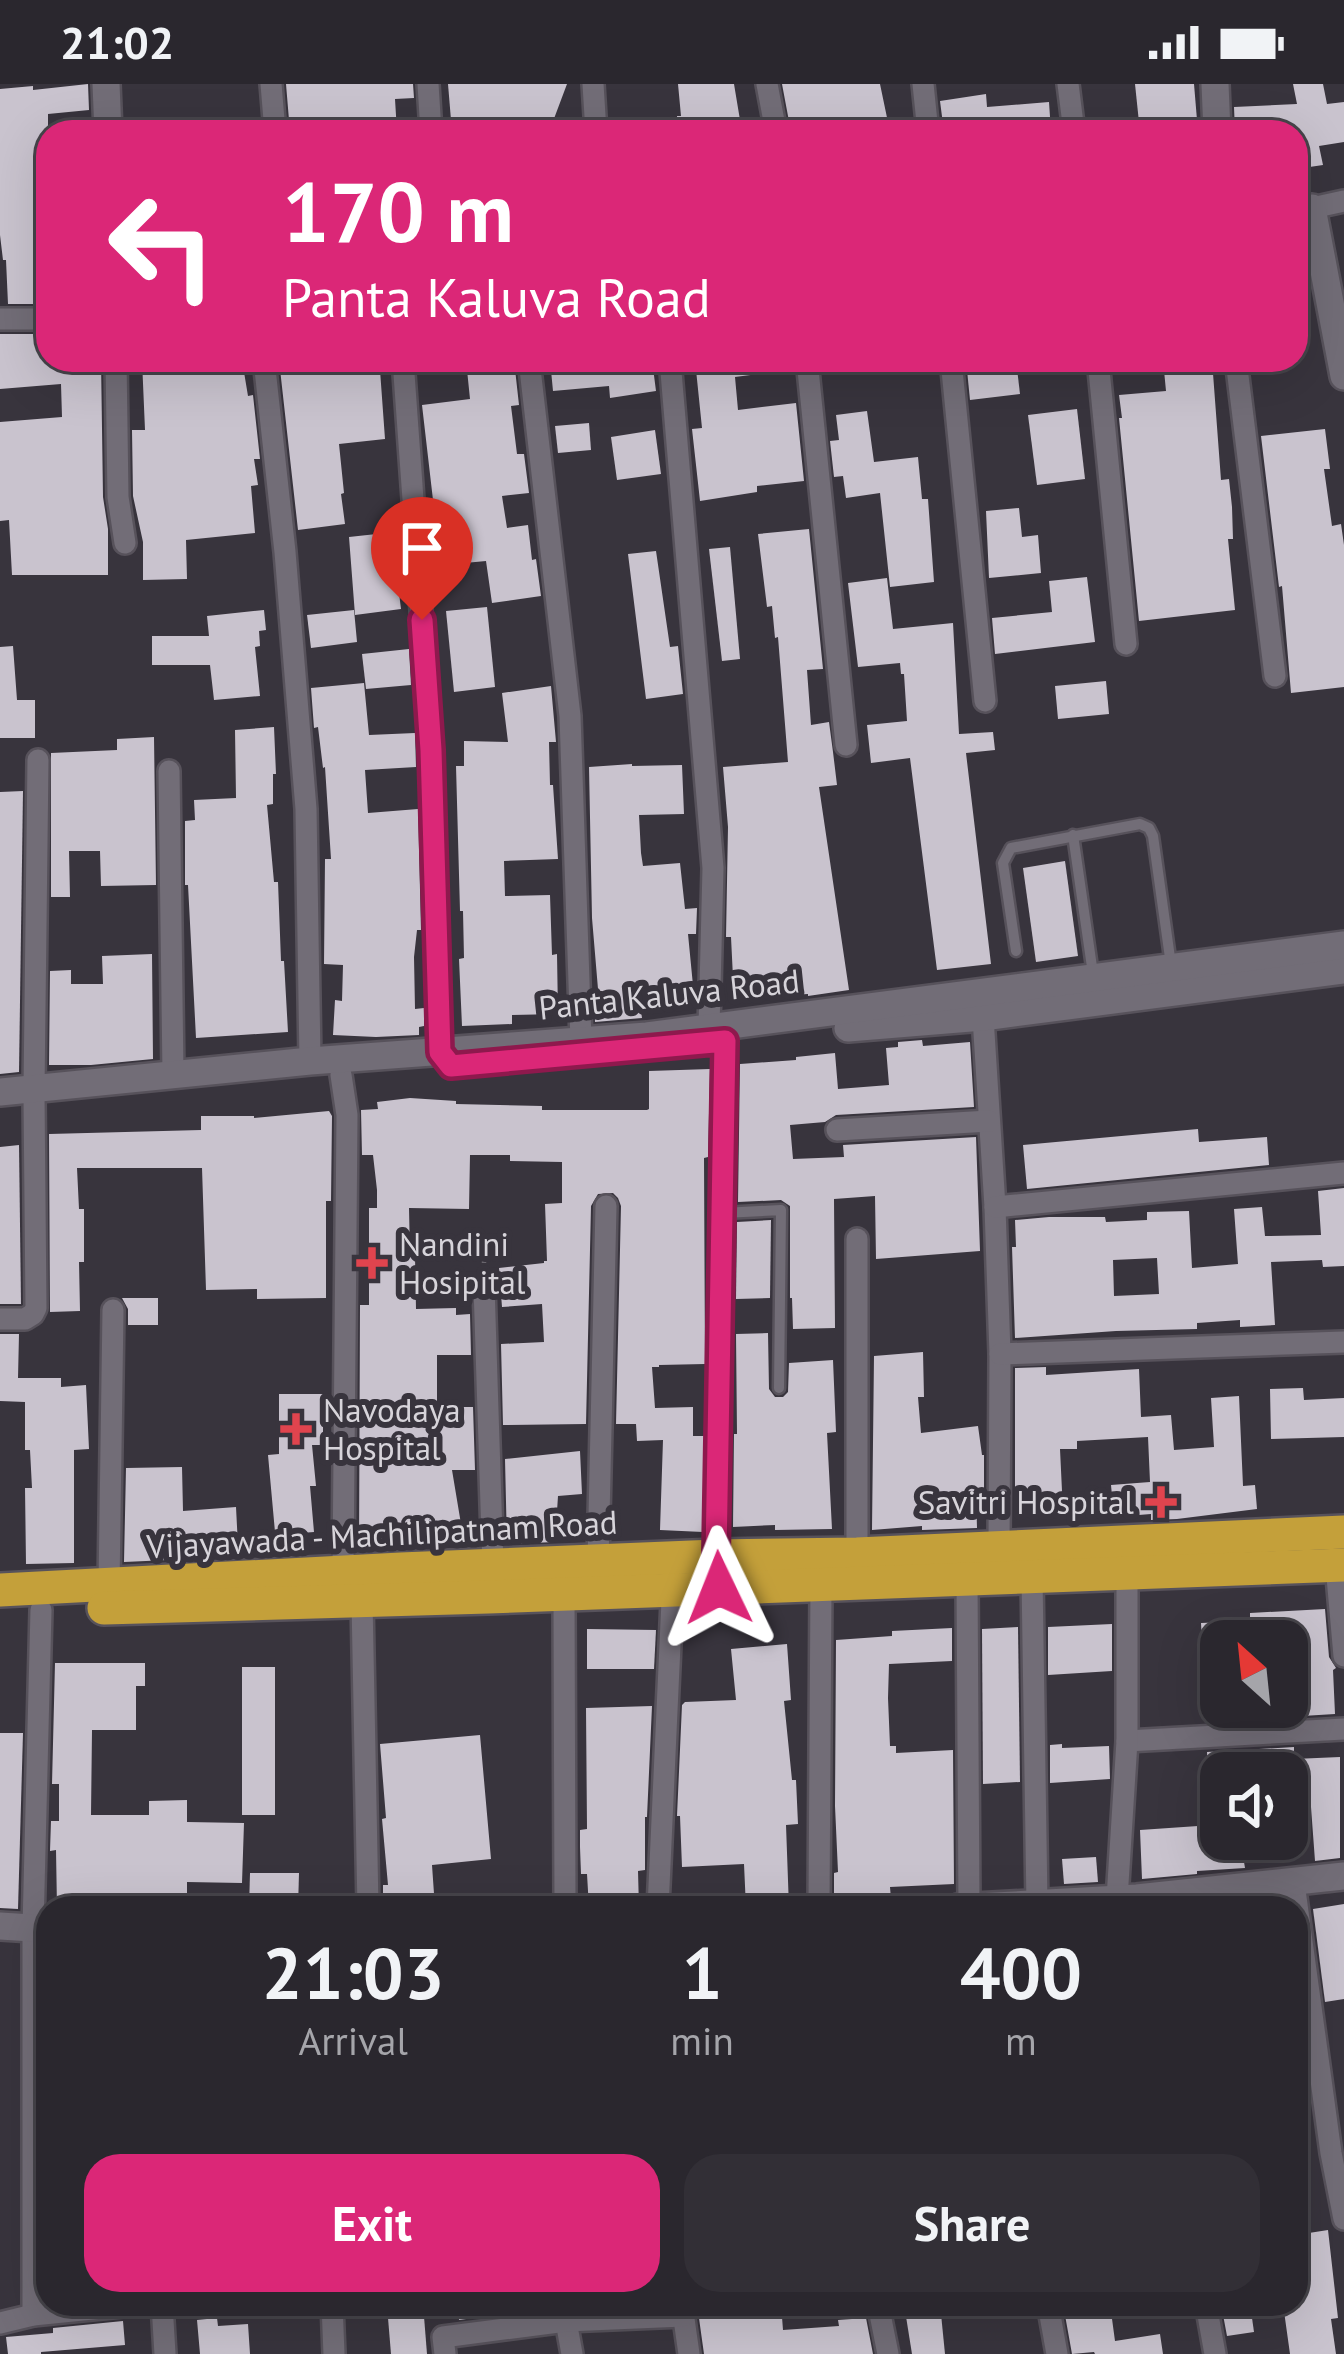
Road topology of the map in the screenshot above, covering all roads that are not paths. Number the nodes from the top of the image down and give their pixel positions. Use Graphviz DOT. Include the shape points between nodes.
graph roads {
  1 [pos="106,84"];
  2 [pos="271,84"];
  3 [pos="428,84"];
  4 [pos="592,84"];
  5 [pos="767,84"];
  6 [pos="923,84"];
  7 [pos="1068,84"];
  8 [pos="1215,84"];
  9 [pos="108,120"];
  10 [pos="273,120"];
  11 [pos="430,120"];
  12 [pos="595,120"];
  13 [pos="774,120"];
  14 [pos="927,120"];
  15 [pos="1072,120"];
  16 [pos="1216,120"];
  17 [pos="1344,201"];
  18 [pos="1308,209"];
  19 [pos="1308,227"];
  20 [pos="0,320"];
  21 [pos="36,320"];
  22 [pos="116,372"];
  23 [pos="265,372"];
  24 [pos="404,372"];
  25 [pos="531,372"];
  26 [pos="671,372"];
  27 [pos="808,372"];
  28 [pos="952,372"];
  29 [pos="1099,372"];
  30 [pos="1237,372"];
  31 [pos="1344,376"];
  32 [pos="125,543"];
  33 [pos="1126,644"];
  34 [pos="1274,676"];
  35 [pos="985,701"];
  36 [pos="846,745"];
  37 [pos="38,760"];
  38 [pos="169,771"];
  39 [pos="1073,835"];
  40 [pos="1344,945"];
  41 [pos="1016,951"];
  42 [pos="1172,967"];
  43 [pos="1344,970"];
  44 [pos="1093,978"];
  45 [pos="982,1017"];
  46 [pos="717,1034"];
  47 [pos="581,1041"];
  48 [pos="446,1059"];
  49 [pos="310,1061"];
  50 [pos="173,1074"];
  51 [pos="341,1075"];
  52 [pos="34,1093"];
  53 [pos="0,1096"];
  54 [pos="989,1121"];
  55 [pos="837,1130"];
  56 [pos="1344,1173"];
  57 [pos="606,1206"];
  58 [pos="995,1208"];
  59 [pos="723,1213"];
  60 [pos="856,1239"];
  61 [pos="484,1286"];
  62 [pos="112,1310"];
  63 [pos="0,1319"];
  64 [pos="1344,1342"];
  65 [pos="1000,1354"];
  66 [pos="779,1388"];
  67 [pos="999,1547"];
  68 [pos="857,1554"];
  69 [pos="1341,1554"];
  70 [pos="598,1562"];
  71 [pos="493,1567"];
  72 [pos="343,1571"];
  73 [pos="718,1572"];
  74 [pos="1127,1573"];
  75 [pos="673,1575"];
  76 [pos="1032,1577"];
  77 [pos="967,1579"];
  78 [pos="821,1584"];
  79 [pos="109,1586"];
  80 [pos="0,1590"];
  81 [pos="564,1594"];
  82 [pos="362,1601"];
  83 [pos="41,1610"];
  84 [pos="0,1611"];
  85 [pos="1344,1656"];
  86 [pos="1344,1729"];
  87 [pos="1127,1741"];
  88 [pos="1344,1876"];
  89 [pos="1294,1882"];
  90 [pos="41,1896"];
  91 [pos="368,1896"];
  92 [pos="566,1896"];
  93 [pos="659,1896"];
  94 [pos="819,1896"];
  95 [pos="969,1896"];
  96 [pos="1020,1896"];
  97 [pos="1131,1896"];
  98 [pos="1180,1896"];
  99 [pos="1296,1896"];
  100 [pos="0,1926"];
  101 [pos="36,1929"];
  102 [pos="1308,1984"];
  103 [pos="36,2170"];
  104 [pos="1344,2219"];
  105 [pos="33,2315"];
  106 [pos="36,2315"];
  107 [pos="163,2316"];
  108 [pos="332,2316"];
  109 [pos="619,2316"];
  110 [pos="684,2316"];
  111 [pos="880,2316"];
  112 [pos="1050,2316"];
  113 [pos="1208,2316"];
  114 [pos="566,2321"];
  115 [pos="0,2323"];
  116 [pos="165,2354"];
  117 [pos="334,2354"];
  118 [pos="445,2354"];
  119 [pos="572,2354"];
  120 [pos="689,2354"];
  121 [pos="888,2354"];
  122 [pos="1057,2354"];
  123 [pos="1215,2354"];
  1 -- 9 [label="street"];
  2 -- 10 [label="street"];
  3 -- 11 [label="street"];
  4 -- 12 [label="street"];
  5 -- 13 [label="street"];
  6 -- 14 [label="street"];
  7 -- 15 [label="street"];
  8 -- 16 [label="street"];
  17 -- 18 [label="street"];
  19 -- 31 [label="street"];
  20 -- 21 [label="street"];
  22 -- 32 [label="street"];
  23 -- 49 [label="street" via="306,809"];
  24 -- 48 [label="street"];
  25 -- 47 [label="street" via="570,716"];
  26 -- 46 [label="street" via="712,868"];
  27 -- 36 [label="street"];
  28 -- 35 [label="street"];
  29 -- 33 [label="street"];
  30 -- 34 [label="street"];
  37 -- 52 [label="street"];
  38 -- 50 [label="street"];
  39 -- 41 [label="lane" via="1006,855"];
  39 -- 42 [label="lane" via="1133,824 1149,829"];
  39 -- 44 [label="lane"];
  40 -- 42 [label="street, Panta Kaluva Road"];
  42 -- 44 [label="street, Panta Kaluva Road"];
  43 -- 45 [label="street, Panta Kaluva Road"];
  44 -- 46 [label="street, Panta Kaluva Road"];
  45 -- 46 [label="street, Panta Kaluva Road"];
  45 -- 54 [label="street"];
  46 -- 47 [label="street, Panta Kaluva Road"];
  46 -- 48 [label="street, Panta Kaluva Road"];
  46 -- 59 [label="street"];
  47 -- 48 [label="street, Panta Kaluva Road"];
  48 -- 49 [label="street, Panta Kaluva Road"];
  48 -- 51 [label="street, Panta Kaluva Road"];
  49 -- 50 [label="street, Panta Kaluva Road"];
  50 -- 52 [label="street, Panta Kaluva Road"];
  51 -- 52 [label="street, Panta Kaluva Road"];
  51 -- 72 [label="street"];
  52 -- 53 [label="street, Panta Kaluva Road"];
  52 -- 63 [label="street" via="36,1308 25,1318"];
  54 -- 55 [label="street"];
  54 -- 58 [label="street"];
  56 -- 58 [label="street"];
  57 -- 70 [label="street"];
  58 -- 65 [label="street"];
  59 -- 66 [label="lane" via="781,1210"];
  59 -- 73 [label="street"];
  60 -- 68 [label="street"];
  61 -- 71 [label="street"];
  62 -- 79 [label="street"];
  64 -- 65 [label="street"];
  65 -- 67 [label="street"];
  67 -- 68 [label="highway, Vijayawada - Machilipatnam Road"];
  67 -- 69 [label="highway, Vijayawada - Machilipatnam Road"];
  68 -- 73 [label="highway, Vijayawada - Machilipatnam Road"];
  69 -- 74 [label="highway, Vijayawada - Machilipatnam Road"];
  69 -- 85 [label="street"];
  70 -- 71 [label="highway, Vijayawada - Machilipatnam Road"];
  70 -- 75 [label="highway, Vijayawada - Machilipatnam Road"];
  71 -- 72 [label="highway, Vijayawada - Machilipatnam Road"];
  72 -- 79 [label="highway, Vijayawada - Machilipatnam Road"];
  73 -- 75 [label="highway, Vijayawada - Machilipatnam Road"];
  73 -- 78 [label="highway, Vijayawada - Machilipatnam Road"];
  74 -- 76 [label="highway, Vijayawada - Machilipatnam Road"];
  74 -- 87 [label="street"];
  75 -- 81 [label="highway, Vijayawada - Machilipatnam Road"];
  75 -- 93 [label="street"];
  76 -- 77 [label="highway, Vijayawada - Machilipatnam Road"];
  76 -- 96 [label="street"];
  77 -- 78 [label="highway, Vijayawada - Machilipatnam Road"];
  77 -- 95 [label="street"];
  78 -- 94 [label="street"];
  79 -- 80 [label="highway, Vijayawada - Machilipatnam Road"];
  81 -- 82 [label="highway, Vijayawada - Machilipatnam Road"];
  81 -- 92 [label="street"];
  82 -- 83 [label="highway, Vijayawada - Machilipatnam Road"];
  82 -- 91 [label="street"];
  83 -- 84 [label="highway, Vijayawada - Machilipatnam Road"];
  83 -- 90 [label="street"];
  86 -- 87 [label="street"];
  87 -- 97 [label="street"];
  88 -- 89 [label="street"];
  89 -- 98 [label="street"];
  89 -- 99 [label="street"];
  100 -- 101 [label="street"];
  102 -- 104 [label="street"];
  103 -- 105 [label="street"];
  105 -- 106 [label="street"];
  105 -- 115 [label="street"];
  107 -- 116 [label="street"];
  108 -- 117 [label="street"];
  109 -- 114 [label="street"];
  110 -- 120 [label="street"];
  111 -- 121 [label="street"];
  112 -- 122 [label="street"];
  113 -- 123 [label="street"];
  114 -- 118 [label="street" via="443,2337"];
  114 -- 119 [label="street"];
}
